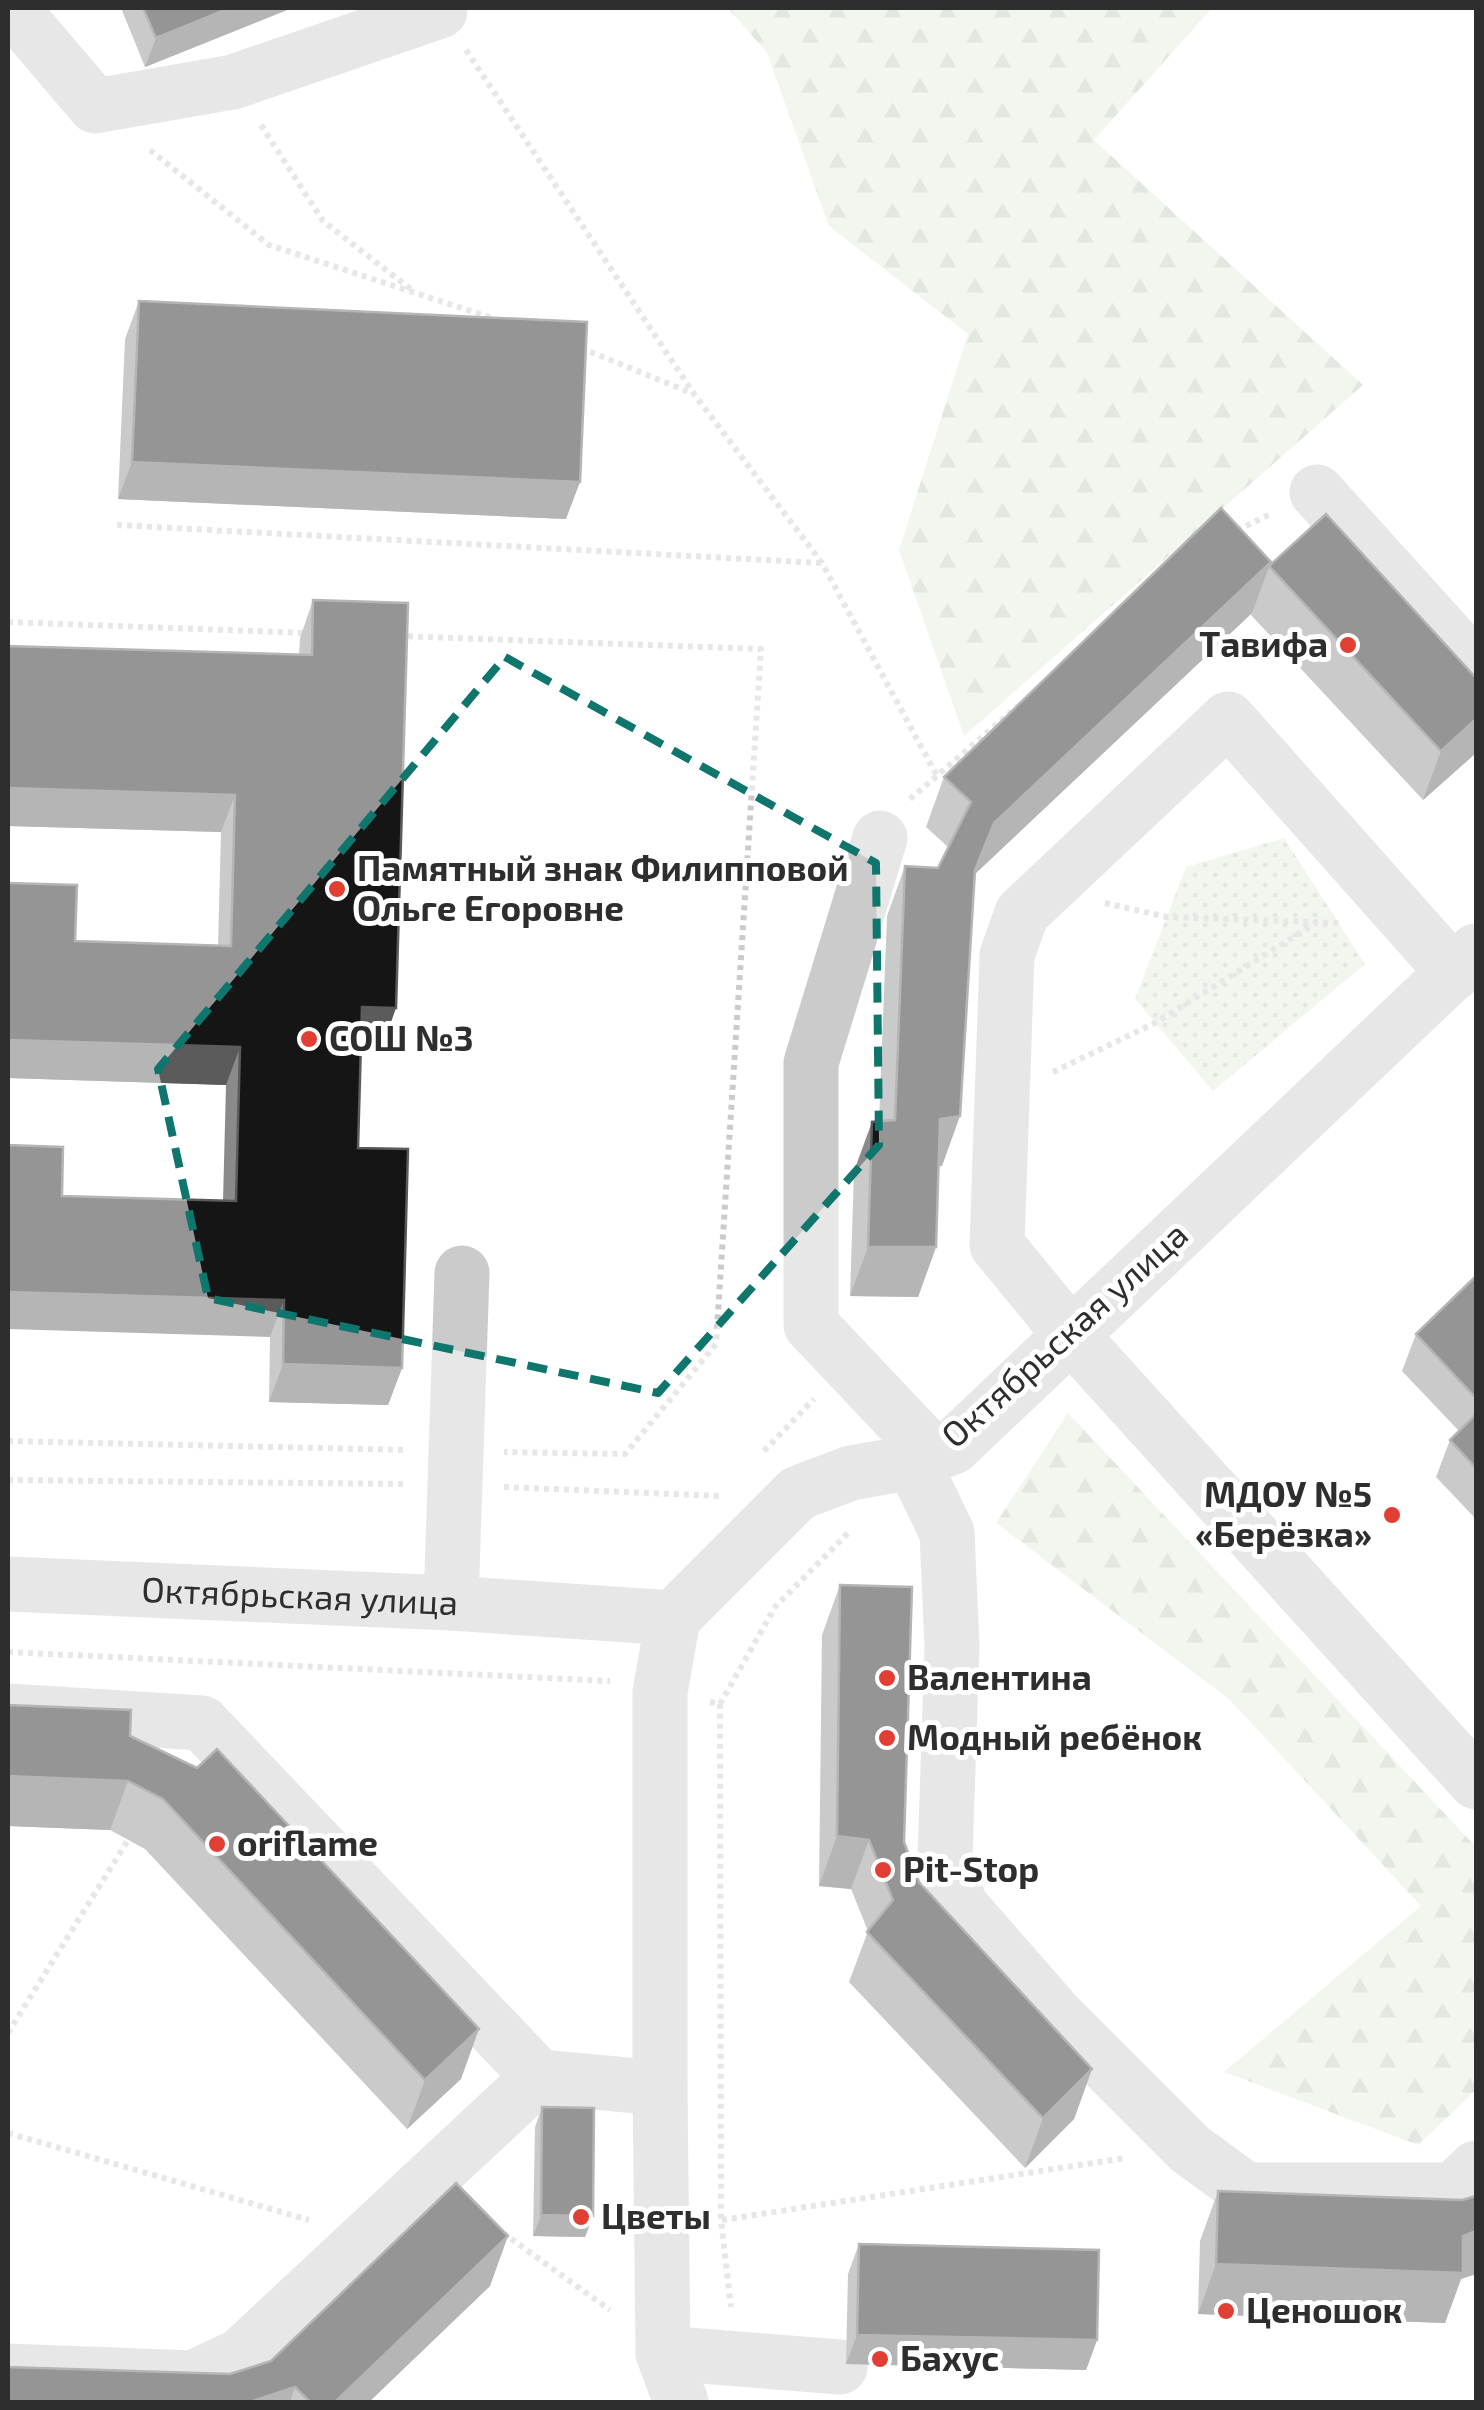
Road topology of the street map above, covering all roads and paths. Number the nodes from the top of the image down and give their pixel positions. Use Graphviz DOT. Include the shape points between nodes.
graph roads {
  1 [pos="8,10"];
  2 [pos="440,11"];
  3 [pos="233,82"];
  4 [pos="94,106"];
  5 [pos="416,293"];
  6 [pos="511,324"];
  7 [pos="568,342"];
  8 [pos="694,394"];
  9 [pos="1317,492"];
  10 [pos="117,525"];
  11 [pos="1233,532"];
  12 [pos="822,564"];
  13 [pos="8,622"];
  14 [pos="325,633"];
  15 [pos="384,636"];
  16 [pos="1476,668"];
  17 [pos="1024,700"];
  18 [pos="937,776"];
  19 [pos="880,838"];
  20 [pos="1046,890"];
  21 [pos="1407,920"];
  22 [pos="1317,922"];
  23 [pos="1465,962"];
  24 [pos="1002,1096"];
  25 [pos="462,1273"];
  26 [pos="1070,1334"];
  27 [pos="8,1441"];
  28 [pos="456,1451"];
  29 [pos="923,1458"];
  30 [pos="8,1584"];
  31 [pos="451,1603"];
  32 [pos="673,1618"];
  33 [pos="8,1652"];
  34 [pos="660,1692"];
  35 [pos="720,1704"];
  36 [pos="8,1711"];
  37 [pos="1476,1782"];
  38 [pos="128,1840"];
  39 [pos="8,2032"];
  40 [pos="538,2077"];
  41 [pos="660,2088"];
  42 [pos="8,2133"];
  43 [pos="1190,2149"];
  44 [pos="1476,2168"];
  45 [pos="427,2182"];
  46 [pos="722,2220"];
  47 [pos="368,2236"];
  48 [pos="737,2362"];
  49 [pos="840,2367"];
  50 [pos="8,2370"];
  51 [pos="672,2378"];
  1 -- 4 [label="street"];
  2 -- 3 [label="street"];
  2 -- 8 [label="path"];
  3 -- 4 [label="street"];
  3 -- 5 [label="path" via="323,221"];
  4 -- 5 [label="path" via="270,245"];
  5 -- 6 [label="path"];
  7 -- 8 [label="path"];
  8 -- 12 [label="path"];
  9 -- 11 [label="path"];
  9 -- 16 [label="street"];
  10 -- 12 [label="path"];
  12 -- 18 [label="path"];
  13 -- 14 [label="path"];
  15 -- 28 [label="path" via="761,649 716,1344 625,1454"];
  17 -- 18 [label="path"];
  18 -- 19 [label="path"];
  19 -- 29 [label="street" via="812,1063 811,1326"];
  20 -- 21 [label="street" via="1228,719"];
  20 -- 22 [label="path" via="1167,917"];
  20 -- 24 [label="street" via="1022,913 1006,955"];
  21 -- 22 [label="path"];
  21 -- 23 [label="street"];
  22 -- 24 [label="path" via="1155,1022"];
  23 -- 26 [label="street, Октябрьская улица"];
  24 -- 26 [label="street" via="998,1245"];
  25 -- 28 [label="street"];
  26 -- 29 [label="street, Октябрьская улица" via="953,1447"];
  26 -- 37 [label="street"];
  27 -- 28 [label="path"];
  28 -- 31 [label="street"];
  29 -- 32 [label="street, Октябрьская улица" via="851,1472 798,1493"];
  29 -- 35 [label="path" via="775,1606"];
  29 -- 43 [label="street" via="947,1533 952,1646 944,1858 960,1905 1058,2018"];
  30 -- 31 [label="street, Октябрьская улица"];
  31 -- 32 [label="street, Октябрьская улица"];
  32 -- 34 [label="street"];
  33 -- 34 [label="path" via="589,1677"];
  34 -- 35 [label="path"];
  34 -- 41 [label="street"];
  35 -- 46 [label="path"];
  36 -- 40 [label="street" via="202,1723"];
  38 -- 39 [label="path"];
  40 -- 41 [label="street"];
  40 -- 45 [label="street"];
  41 -- 51 [label="street"];
  42 -- 47 [label="path"];
  43 -- 44 [label="street" via="1246,2190 1453,2190"];
  43 -- 46 [label="path"];
  45 -- 47 [label="street"];
  45 -- 51 [label="path" via="563,2273"];
  46 -- 48 [label="path"];
  47 -- 50 [label="street" via="240,2356 194,2378"];
  48 -- 49 [label="street"];
  48 -- 51 [label="street"];
}
